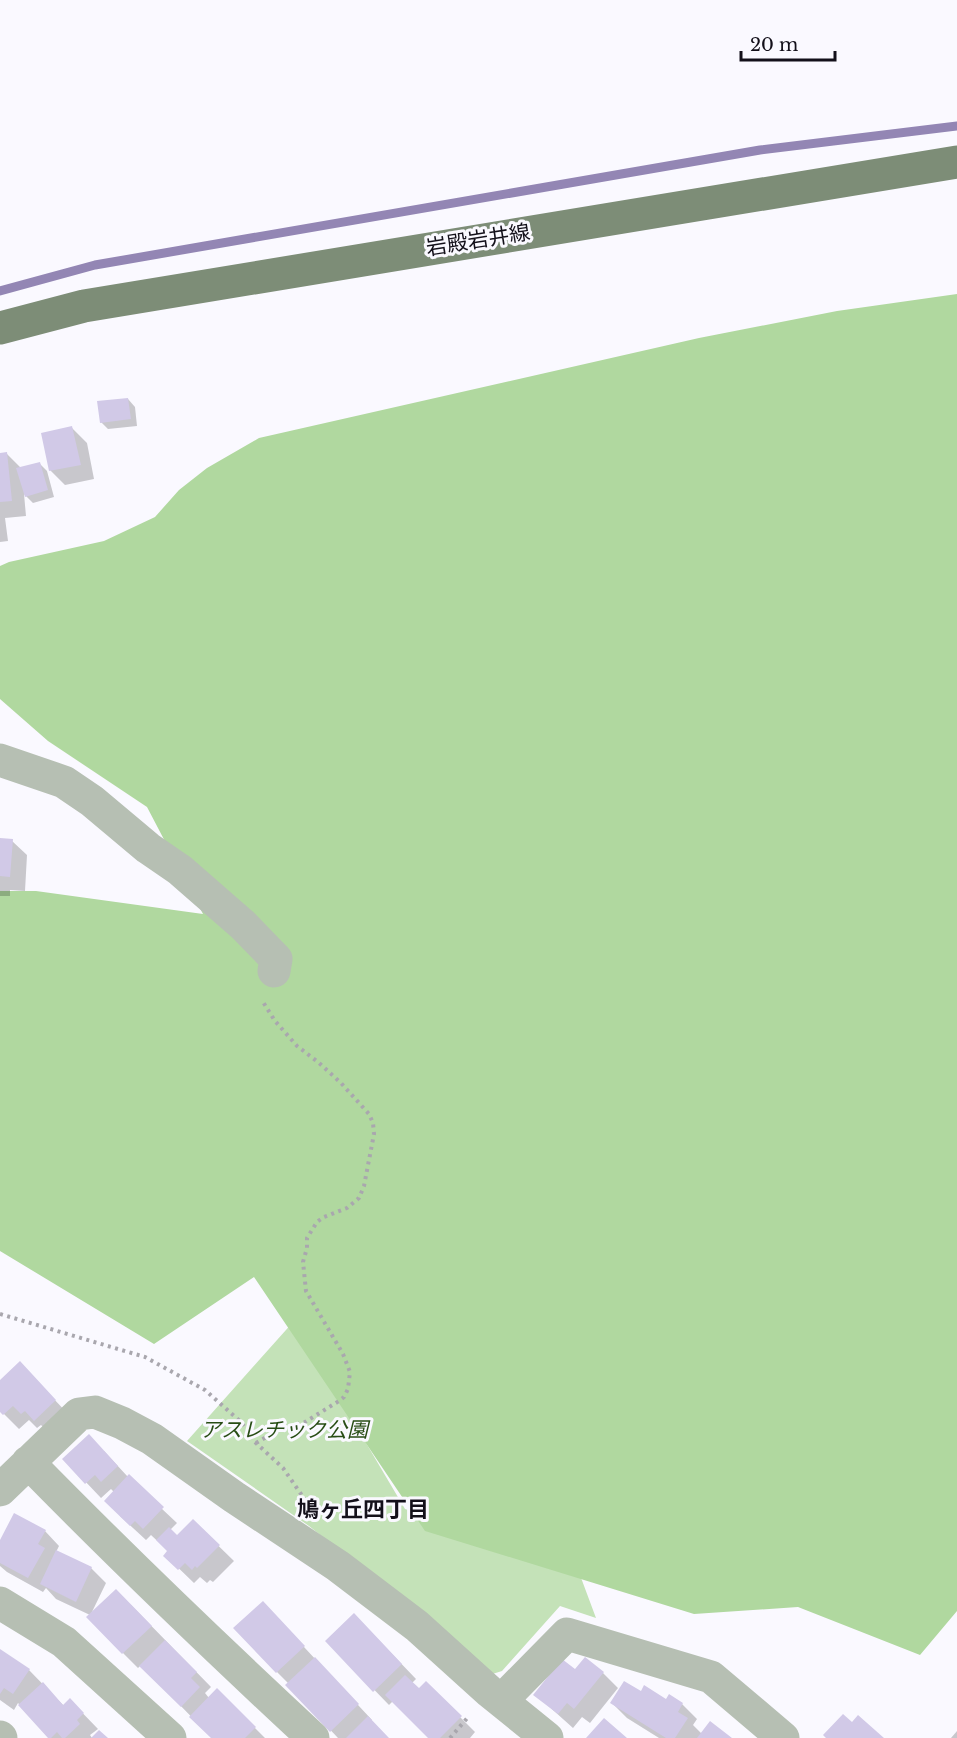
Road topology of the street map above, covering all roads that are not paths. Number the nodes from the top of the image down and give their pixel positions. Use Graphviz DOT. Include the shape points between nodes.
graph roads {
  1 [pos="957,162"];
  2 [pos="0,328"];
  3 [pos="0,760"];
  4 [pos="268,983"];
  5 [pos="28,1462"];
  6 [pos="0,1490"];
  7 [pos="0,1603"];
  8 [pos="502,1700"];
  9 [pos="170,1738"];
  10 [pos="314,1738"];
  11 [pos="547,1738"];
  12 [pos="783,1738"];
  1 -- 2 [label="main road, 岩殿岩井線" via="84,306"];
  3 -- 4 [label="street" via="64,782 180,870 276,959"];
  5 -- 6 [label="street"];
  5 -- 8 [label="street" via="79,1414 95,1412 122,1423 153,1439 338,1566 417,1626"];
  5 -- 10 [label="street" via="203,1636"];
  7 -- 9 [label="street" via="64,1642"];
  8 -- 11 [label="street"];
  8 -- 12 [label="street" via="567,1634 711,1677"];
}
